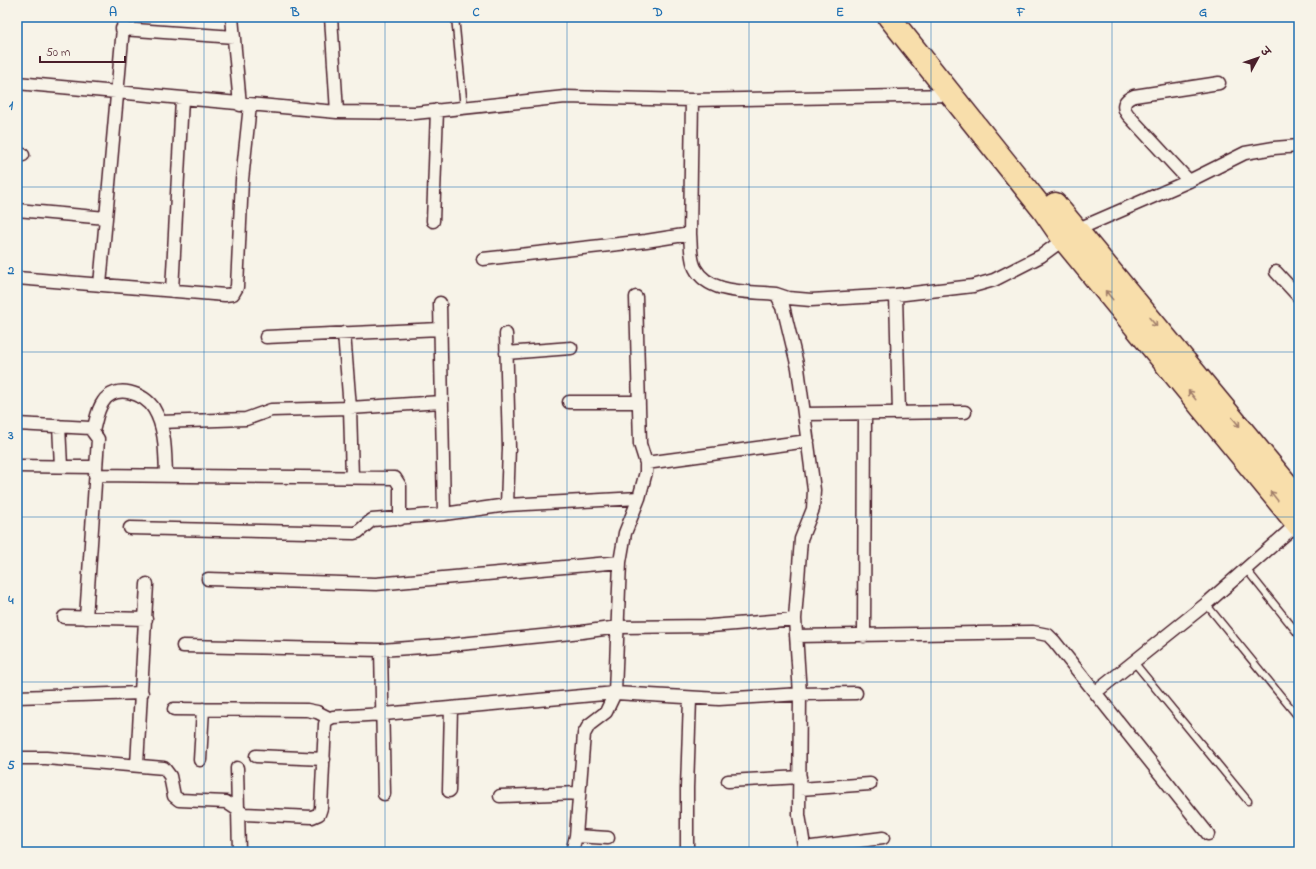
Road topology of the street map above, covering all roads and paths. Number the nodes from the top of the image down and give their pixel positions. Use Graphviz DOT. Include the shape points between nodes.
graph roads {
  1 [pos="124,17"];
  2 [pos="232,17"];
  3 [pos="331,17"];
  4 [pos="455,17"];
  5 [pos="890,17"];
  6 [pos="902,17"];
  7 [pos="122,29"];
  8 [pos="234,37"];
  9 [pos="1219,83"];
  10 [pos="17,84"];
  11 [pos="116,93"];
  12 [pos="952,95"];
  13 [pos="182,99"];
  14 [pos="692,100"];
  15 [pos="245,105"];
  16 [pos="464,108"];
  17 [pos="437,110"];
  18 [pos="337,112"];
  19 [pos="990,134"];
  20 [pos="1299,146"];
  21 [pos="1189,180"];
  22 [pos="17,210"];
  23 [pos="106,218"];
  24 [pos="433,221"];
  25 [pos="690,234"];
  26 [pos="1070,235"];
  27 [pos="483,259"];
  28 [pos="1276,272"];
  29 [pos="17,278"];
  30 [pos="100,285"];
  31 [pos="172,291"];
  32 [pos="776,294"];
  33 [pos="896,295"];
  34 [pos="636,296"];
  35 [pos="1299,297"];
  36 [pos="440,302"];
  37 [pos="440,328"];
  38 [pos="344,333"];
  39 [pos="506,334"];
  40 [pos="266,337"];
  41 [pos="571,348"];
  42 [pos="506,353"];
  43 [pos="441,402"];
  44 [pos="569,402"];
  45 [pos="639,402"];
  46 [pos="350,408"];
  47 [pos="965,412"];
  48 [pos="899,413"];
  49 [pos="804,414"];
  50 [pos="865,414"];
  51 [pos="160,422"];
  52 [pos="17,424"];
  53 [pos="59,426"];
  54 [pos="93,431"];
  55 [pos="808,441"];
  56 [pos="646,463"];
  57 [pos="17,466"];
  58 [pos="61,466"];
  59 [pos="95,471"];
  60 [pos="166,475"];
  61 [pos="352,478"];
  62 [pos="639,498"];
  63 [pos="1299,499"];
  64 [pos="507,505"];
  65 [pos="444,514"];
  66 [pos="400,519"];
  67 [pos="1298,525"];
  68 [pos="130,528"];
  69 [pos="620,562"];
  70 [pos="1246,570"];
  71 [pos="208,579"];
  72 [pos="147,584"];
  73 [pos="1206,604"];
  74 [pos="64,617"];
  75 [pos="86,618"];
  76 [pos="146,619"];
  77 [pos="795,619"];
  78 [pos="618,626"];
  79 [pos="1299,635"];
  80 [pos="796,636"];
  81 [pos="864,636"];
  82 [pos="183,646"];
  83 [pos="381,650"];
  84 [pos="1133,661"];
  85 [pos="1096,692"];
  86 [pos="142,693"];
  87 [pos="615,693"];
  88 [pos="856,693"];
  89 [pos="800,694"];
  90 [pos="17,697"];
  91 [pos="690,698"];
  92 [pos="451,708"];
  93 [pos="174,709"];
  94 [pos="203,709"];
  95 [pos="384,714"];
  96 [pos="329,718"];
  97 [pos="1299,718"];
  98 [pos="256,756"];
  99 [pos="17,758"];
  100 [pos="324,759"];
  101 [pos="200,760"];
  102 [pos="137,765"];
  103 [pos="237,768"];
  104 [pos="728,781"];
  105 [pos="800,783"];
  106 [pos="870,784"];
  107 [pos="449,791"];
  108 [pos="579,793"];
  109 [pos="384,794"];
  110 [pos="500,796"];
  111 [pos="1248,801"];
  112 [pos="240,812"];
  113 [pos="1208,834"];
  114 [pos="576,836"];
  115 [pos="608,838"];
  116 [pos="883,838"];
  117 [pos="804,850"];
  118 [pos="239,852"];
  119 [pos="572,852"];
  120 [pos="687,852"];
  1 -- 7 [label="street"];
  2 -- 8 [label="street"];
  3 -- 18 [label="street"];
  4 -- 16 [label="lane"];
  5 -- 12 [label="highway"];
  6 -- 19 [label="highway"];
  7 -- 8 [label="street"];
  7 -- 11 [label="street"];
  8 -- 15 [label="street"];
  9 -- 21 [label="street" via="1134,96 1124,105 1128,115"];
  10 -- 11 [label="street"];
  11 -- 13 [label="street"];
  11 -- 23 [label="street"];
  12 -- 14 [label="street"];
  12 -- 19 [label="highway"];
  13 -- 15 [label="street"];
  13 -- 31 [label="street"];
  14 -- 16 [label="street" via="564,97"];
  14 -- 25 [label="street"];
  15 -- 18 [label="street"];
  15 -- 31 [label="street" via="236,292 229,296"];
  16 -- 17 [label="street"];
  17 -- 18 [label="street" via="415,113"];
  17 -- 24 [label="street"];
  19 -- 26 [label="highway"];
  20 -- 21 [label="street" via="1244,153"];
  21 -- 26 [label="street"];
  22 -- 23 [label="street"];
  23 -- 30 [label="street"];
  25 -- 27 [label="street"];
  25 -- 32 [label="street" via="694,267 706,280 718,288"];
  26 -- 33 [label="street" via="1041,256 994,280 973,286"];
  26 -- 63 [label="highway, one-way"];
  67 -- 26 [label="highway, one-way"];
  28 -- 35 [label="street"];
  29 -- 30 [label="street"];
  30 -- 31 [label="street"];
  32 -- 33 [label="street" via="810,300"];
  32 -- 49 [label="street" via="783,306 789,329 798,368"];
  33 -- 48 [label="street"];
  34 -- 45 [label="street"];
  36 -- 37 [label="street"];
  37 -- 38 [label="street"];
  37 -- 43 [label="street"];
  38 -- 40 [label="street"];
  38 -- 46 [label="street"];
  39 -- 42 [label="street"];
  41 -- 42 [label="street"];
  42 -- 64 [label="street"];
  43 -- 46 [label="street"];
  43 -- 65 [label="street"];
  44 -- 45 [label="street"];
  45 -- 56 [label="street" via="640,444"];
  46 -- 51 [label="street" via="271,410 246,419"];
  46 -- 61 [label="street"];
  47 -- 48 [label="street"];
  48 -- 50 [label="street"];
  49 -- 50 [label="street"];
  49 -- 55 [label="street"];
  50 -- 81 [label="street"];
  51 -- 54 [label="street" via="155,410 145,398 128,392 116,392 103,401"];
  51 -- 60 [label="street" via="164,437"];
  52 -- 53 [label="street"];
  53 -- 54 [label="street" via="84,427"];
  53 -- 58 [label="street"];
  54 -- 59 [label="street" via="98,439"];
  55 -- 56 [label="street"];
  55 -- 77 [label="street" via="814,501 801,539"];
  56 -- 62 [label="street" via="644,484"];
  57 -- 58 [label="street"];
  58 -- 59 [label="street"];
  59 -- 60 [label="street"];
  59 -- 75 [label="street"];
  60 -- 61 [label="street"];
  61 -- 66 [label="street" via="398,480"];
  62 -- 64 [label="street"];
  62 -- 69 [label="street" via="625,533"];
  64 -- 65 [label="street"];
  65 -- 66 [label="street"];
  66 -- 68 [label="street" via="372,520 354,533"];
  67 -- 70 [label="street"];
  69 -- 71 [label="street" via="376,584"];
  69 -- 78 [label="street"];
  70 -- 73 [label="street"];
  70 -- 79 [label="lane"];
  72 -- 76 [label="street"];
  73 -- 84 [label="street"];
  73 -- 97 [label="lane"];
  74 -- 75 [label="street"];
  75 -- 76 [label="street"];
  76 -- 86 [label="street"];
  77 -- 78 [label="street" via="711,626"];
  77 -- 80 [label="street"];
  78 -- 83 [label="street" via="496,641"];
  78 -- 87 [label="street"];
  80 -- 81 [label="street"];
  80 -- 89 [label="street"];
  81 -- 85 [label="street" via="1041,633 1054,641"];
  82 -- 83 [label="street"];
  83 -- 95 [label="street"];
  84 -- 85 [label="street"];
  84 -- 111 [label="lane"];
  85 -- 113 [label="street"];
  86 -- 90 [label="street"];
  86 -- 102 [label="street"];
  87 -- 91 [label="street"];
  87 -- 92 [label="street"];
  87 -- 108 [label="street" via="606,712 589,725 584,734"];
  88 -- 89 [label="street"];
  89 -- 91 [label="street" via="719,699"];
  89 -- 105 [label="street"];
  91 -- 120 [label="street"];
  92 -- 95 [label="street"];
  92 -- 107 [label="street"];
  93 -- 94 [label="street"];
  94 -- 96 [label="street" via="307,710"];
  94 -- 101 [label="street"];
  95 -- 96 [label="street"];
  95 -- 109 [label="street"];
  96 -- 100 [label="street" via="325,724"];
  98 -- 100 [label="street"];
  99 -- 102 [label="street"];
  100 -- 112 [label="street" via="321,808 316,816"];
  102 -- 112 [label="street" via="166,770 176,799 226,802"];
  103 -- 112 [label="street"];
  104 -- 105 [label="street"];
  105 -- 106 [label="street"];
  105 -- 117 [label="street"];
  108 -- 110 [label="street"];
  108 -- 114 [label="street"];
  112 -- 118 [label="street"];
  114 -- 115 [label="street"];
  114 -- 119 [label="street"];
  116 -- 117 [label="street"];
}
